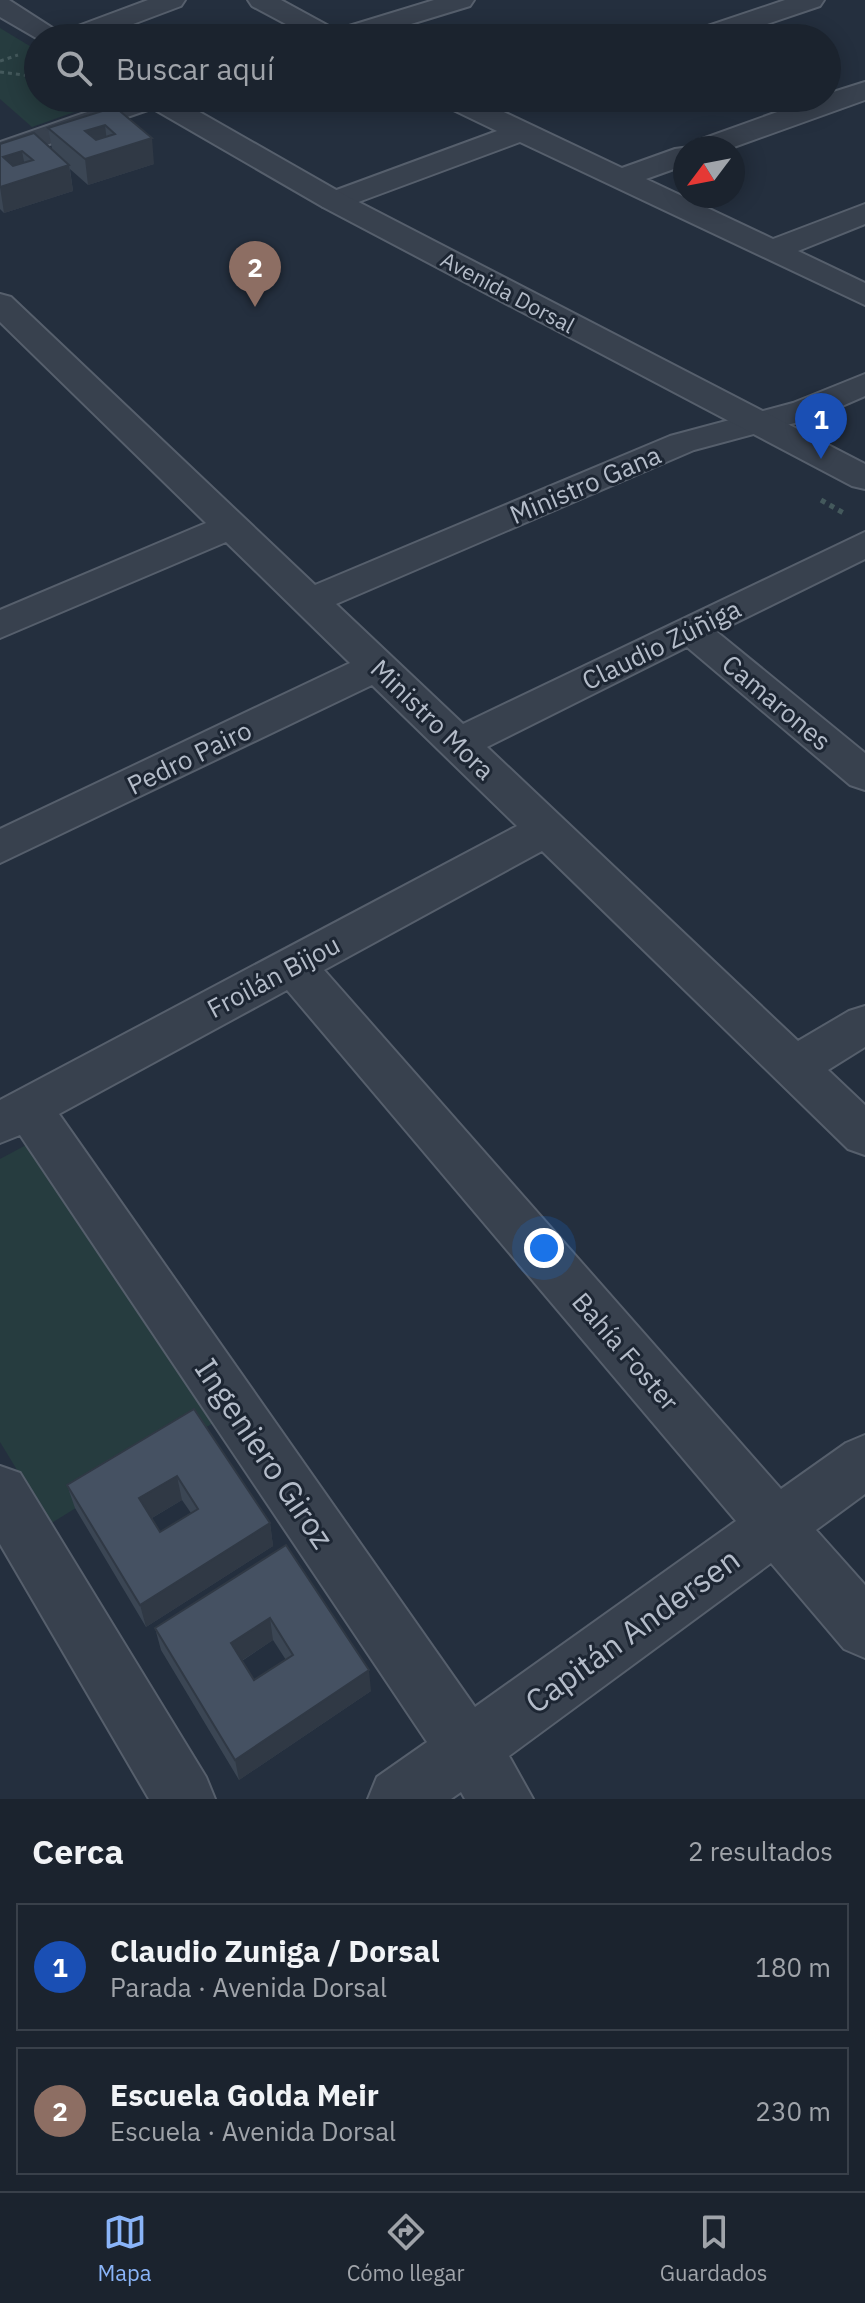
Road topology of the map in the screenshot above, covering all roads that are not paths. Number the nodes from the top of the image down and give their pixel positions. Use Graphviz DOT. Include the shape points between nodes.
graph roads {
  1 [pos="172,0"];
  2 [pos="261,0"];
  3 [pos="461,0"];
  4 [pos="811,0"];
  5 [pos="0,6"];
  6 [pos="31,24"];
  7 [pos="109,24"];
  8 [pos="307,24"];
  9 [pos="381,24"];
  10 [pos="741,24"];
  11 [pos="865,90"];
  12 [pos="841,99"];
  13 [pos="115,112"];
  14 [pos="179,112"];
  15 [pos="479,112"];
  16 [pos="804,112"];
  17 [pos="520,132"];
  18 [pos="737,136"];
  19 [pos="0,152"];
  20 [pos="673,159"];
  21 [pos="619,179"];
  22 [pos="334,201"];
  23 [pos="865,213"];
  24 [pos="771,251"];
  25 [pos="865,295"];
  26 [pos="0,304"];
  27 [pos="865,384"];
  28 [pos="760,424"];
  29 [pos="865,478"];
  30 [pos="231,526"];
  31 [pos="865,544"];
  32 [pos="310,601"];
  33 [pos="0,625"];
  34 [pos="690,630"];
  35 [pos="377,666"];
  36 [pos="458,744"];
  37 [pos="865,775"];
  38 [pos="547,829"];
  39 [pos="0,847"];
  40 [pos="293,965"];
  41 [pos="865,1024"];
  42 [pos="794,1067"];
  43 [pos="14,1115"];
  44 [pos="865,1135"];
  45 [pos="865,1461"];
  46 [pos="7,1520"];
  47 [pos="776,1525"];
  48 [pos="865,1629"];
  49 [pos="467,1749"];
  50 [pos="184,1799"];
  51 [pos="399,1799"];
  52 [pos="502,1799"];
  1 -- 7 [label="street"];
  2 -- 8 [label="street"];
  3 -- 9 [label="street"];
  4 -- 10 [label="street"];
  5 -- 6 [label="street"];
  11 -- 12 [label="street"];
  13 -- 19 [label="street"];
  14 -- 22 [label="street, Avenida Dorsal"];
  15 -- 17 [label="street"];
  16 -- 18 [label="street"];
  17 -- 21 [label="street"];
  17 -- 22 [label="street"];
  20 -- 21 [label="street"];
  21 -- 24 [label="street"];
  22 -- 28 [label="street, Avenida Dorsal"];
  23 -- 24 [label="street"];
  24 -- 25 [label="street"];
  26 -- 30 [label="street, Ministro Mora"];
  27 -- 28 [label="street, Ministro Gana"];
  28 -- 29 [label="street, Avenida Dorsal"];
  28 -- 32 [label="street, Ministro Gana" via="682,443"];
  30 -- 32 [label="street, Ministro Mora"];
  30 -- 33 [label="street"];
  31 -- 34 [label="street, Claudio Zúñiga"];
  32 -- 35 [label="street, Ministro Mora"];
  34 -- 36 [label="street, Claudio Zúñiga"];
  34 -- 37 [label="street, Camarones"];
  35 -- 36 [label="street, Ministro Mora"];
  35 -- 39 [label="street, Pedro Pairo"];
  36 -- 38 [label="street, Ministro Mora"];
  38 -- 40 [label="street, Froilán Bijou"];
  38 -- 42 [label="street, Ministro Mora"];
  40 -- 43 [label="street, Froilán Bijou"];
  40 -- 47 [label="street, Bahía Foster"];
  41 -- 42 [label="street"];
  42 -- 44 [label="street, Ministro Mora"];
  43 -- 49 [label="street, Ingeniero Giroz"];
  45 -- 47 [label="street, Capitán Andersen"];
  46 -- 50 [label="street"];
  47 -- 48 [label="street, Bahía Foster"];
  47 -- 49 [label="street, Capitán Andersen"];
  49 -- 51 [label="street, Capitán Andersen"];
  49 -- 52 [label="street, Ingeniero Giroz"];
}
